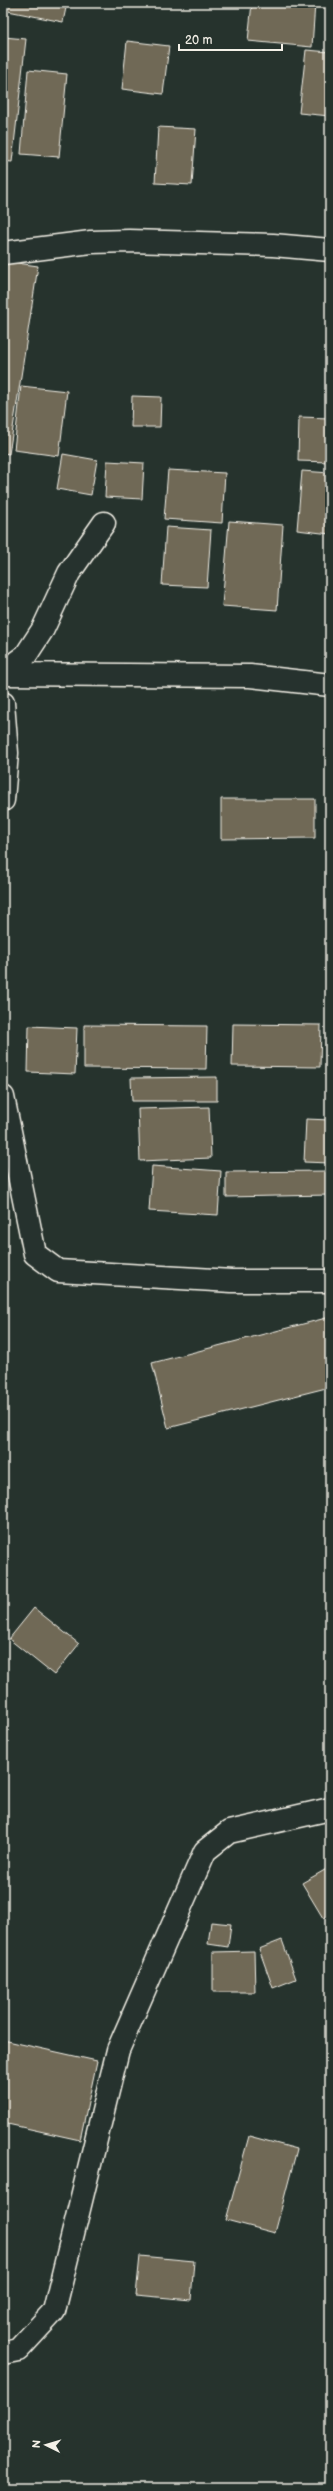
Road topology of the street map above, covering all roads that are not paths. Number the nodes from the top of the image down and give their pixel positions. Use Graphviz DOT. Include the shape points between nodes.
graph roads {
  1 [pos="330,250"];
  2 [pos="3,253"];
  3 [pos="104,523"];
  4 [pos="3,673"];
  5 [pos="330,685"];
  6 [pos="3,703"];
  7 [pos="3,800"];
  8 [pos="3,1097"];
  9 [pos="330,1281"];
  10 [pos="330,1809"];
  11 [pos="3,2352"];
  1 -- 2 [label="street" via="273,245 129,241 91,242"];
  3 -- 4 [label="street" via="69,573 43,629 26,655"];
  4 -- 5 [label="street" via="250,676"];
  6 -- 7 [label="street" via="7,753"];
  8 -- 9 [label="street" via="35,1254 58,1271 232,1282"];
  10 -- 11 [label="street" via="230,1832 205,1851 118,2050 54,2311 18,2350"];
}
